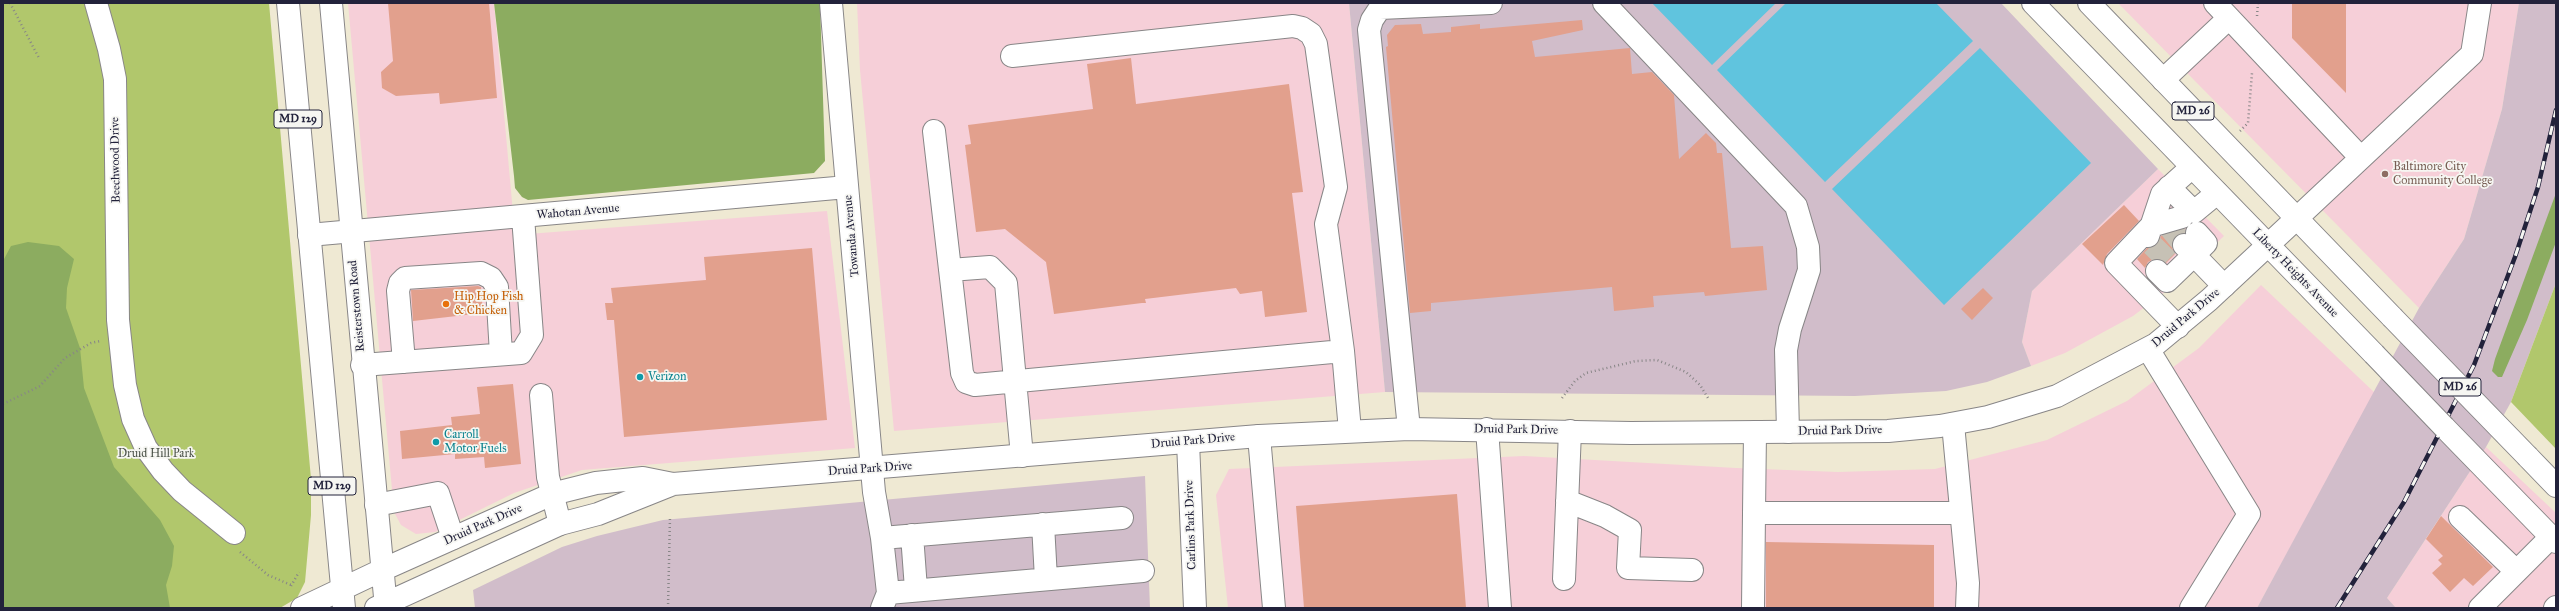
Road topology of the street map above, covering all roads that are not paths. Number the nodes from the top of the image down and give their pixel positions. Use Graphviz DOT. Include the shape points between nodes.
graph roads {
  1 [pos="96,3"];
  2 [pos="288,3"];
  3 [pos="330,3"];
  4 [pos="831,3"];
  5 [pos="1491,3"];
  6 [pos="1604,3"];
  7 [pos="2033,3"];
  8 [pos="2089,3"];
  9 [pos="2480,3"];
  10 [pos="1379,6"];
  11 [pos="2222,11"];
  12 [pos="1012,56"];
  13 [pos="2163,80"];
  14 [pos="934,131"];
  15 [pos="2361,158"];
  16 [pos="2192,166"];
  17 [pos="847,187"];
  18 [pos="2169,187"];
  19 [pos="2217,193"];
  20 [pos="523,217"];
  21 [pos="2297,218"];
  22 [pos="351,232"];
  23 [pos="309,235"];
  24 [pos="2177,236"];
  25 [pos="2268,244"];
  26 [pos="2167,268"];
  27 [pos="950,270"];
  28 [pos="2224,286"];
  29 [pos="2178,327"];
  30 [pos="2148,349"];
  31 [pos="1343,351"];
  32 [pos="501,354"];
  33 [pos="404,362"];
  34 [pos="362,365"];
  35 [pos="1015,382"];
  36 [pos="541,395"];
  37 [pos="1953,424"];
  38 [pos="1409,429"];
  39 [pos="1487,429"];
  40 [pos="1350,431"];
  41 [pos="1570,431"];
  42 [pos="1755,432"];
  43 [pos="1788,432"];
  44 [pos="1259,436"];
  45 [pos="1188,442"];
  46 [pos="1022,456"];
  47 [pos="873,469"];
  48 [pos="673,484"];
  49 [pos="2556,486"];
  50 [pos="552,494"];
  51 [pos="1567,501"];
  52 [pos="376,505"];
  53 [pos="1961,512"];
  54 [pos="1754,513"];
  55 [pos="2460,517"];
  56 [pos="1122,518"];
  57 [pos="560,524"];
  58 [pos="1043,524"];
  59 [pos="234,533"];
  60 [pos="912,535"];
  61 [pos="453,538"];
  62 [pos="882,538"];
  63 [pos="2554,540"];
  64 [pos="382,570"];
  65 [pos="1692,570"];
  66 [pos="1144,571"];
  67 [pos="2516,571"];
  68 [pos="1046,579"];
  69 [pos="1564,580"];
  70 [pos="916,589"];
  71 [pos="343,599"];
  72 [pos="885,600"];
  73 [pos="383,607"];
  74 [pos="302,608"];
  75 [pos="1195,608"];
  76 [pos="1274,608"];
  77 [pos="1500,608"];
  78 [pos="1753,608"];
  79 [pos="1967,608"];
  80 [pos="2191,608"];
  81 [pos="2480,608"];
  1 -- 59 [label="main road, Beechwood Drive" via="115,79 119,328 125,385 131,412 146,448 163,471 182,491"];
  2 -- 23 [label="main road, MD 129"];
  3 -- 22 [label="main road, Reisterstown Road / MD 129"];
  4 -- 17 [label="main road, Towanda Avenue"];
  5 -- 10 [label="main road"];
  6 -- 43 [label="main road" via="1796,206 1808,247 1810,270 1790,329 1786,350"];
  7 -- 16 [label="main road, Liberty Heights Avenue / MD 26"];
  8 -- 13 [label="main road, MD 26"];
  9 -- 15 [label="main road, Druid Park Drive" via="2472,54"];
  10 -- 38 [label="main road" via="1369,30"];
  11 -- 13 [label="main road"];
  11 -- 15 [label="main road"];
  12 -- 31 [label="main road" via="1293,26 1311,34 1316,44 1336,187 1326,224"];
  13 -- 21 [label="main road, MD 26"];
  14 -- 27 [label="main road"];
  15 -- 21 [label="main road, Druid Park Drive"];
  16 -- 18 [label="main road"];
  16 -- 19 [label="main road, Liberty Heights Avenue / MD 26"];
  17 -- 20 [label="main road, Wahotan Avenue"];
  17 -- 47 [label="main road, Towanda Avenue"];
  18 -- 24 [label="main road"];
  18 -- 24 [label="main road" via="2162,194"];
  19 -- 24 [label="main road"];
  19 -- 25 [label="main road, Liberty Heights Avenue / MD 26"];
  20 -- 22 [label="main road, Wahotan Avenue"];
  20 -- 32 [label="main road" via="532,335 521,353"];
  21 -- 25 [label="main road, Druid Park Drive"];
  21 -- 49 [label="main road, MD 26, bridge"];
  22 -- 23 [label="main road, Wahotan Avenue"];
  22 -- 34 [label="main road, Reisterstown Road / MD 129"];
  23 -- 71 [label="main road, MD 129"];
  24 -- 26 [label="main road"];
  24 -- 28 [label="main road"];
  24 -- 29 [label="main road" via="2116,263"];
  25 -- 28 [label="main road, Druid Park Drive"];
  25 -- 63 [label="main road, Liberty Heights Avenue / MD 26, bridge"];
  27 -- 35 [label="main road" via="990,267 1006,283"];
  27 -- 35 [label="main road" via="962,373 966,382 975,385"];
  28 -- 29 [label="main road, Druid Park Drive"];
  29 -- 30 [label="main road, Druid Park Drive"];
  30 -- 37 [label="main road, Druid Park Drive" via="2057,396 1988,417"];
  30 -- 80 [label="main road" via="2249,514"];
  31 -- 35 [label="main road"];
  31 -- 40 [label="main road"];
  32 -- 33 [label="main road"];
  32 -- 33 [label="main road" via="496,287 491,278 481,273 413,278 402,280 398,291"];
  33 -- 34 [label="main road"];
  34 -- 52 [label="main road, Reisterstown Road / MD 129"];
  35 -- 46 [label="main road"];
  36 -- 50 [label="main road"];
  37 -- 43 [label="main road, Druid Park Drive" via="1888,431"];
  37 -- 53 [label="main road"];
  38 -- 39 [label="main road, Druid Park Drive"];
  38 -- 40 [label="main road, Druid Park Drive"];
  39 -- 41 [label="main road, Druid Park Drive"];
  39 -- 77 [label="main road"];
  40 -- 44 [label="main road, Druid Park Drive"];
  41 -- 42 [label="main road, Druid Park Drive"];
  41 -- 51 [label="main road"];
  42 -- 43 [label="main road, Druid Park Drive"];
  42 -- 54 [label="main road"];
  44 -- 45 [label="main road, Druid Park Drive"];
  44 -- 76 [label="main road"];
  45 -- 46 [label="main road, Druid Park Drive"];
  45 -- 75 [label="main road, Carlins Park Drive"];
  46 -- 47 [label="main road, Druid Park Drive"];
  47 -- 48 [label="main road, Druid Park Drive"];
  47 -- 62 [label="main road, Towanda Avenue"];
  48 -- 50 [label="main road, Druid Park Drive" via="643,478 596,483"];
  48 -- 57 [label="main road, Druid Park Drive" via="598,514"];
  50 -- 57 [label="main road"];
  50 -- 61 [label="main road, Druid Park Drive"];
  51 -- 65 [label="main road" via="1605,516 1630,530 1628,568"];
  51 -- 69 [label="main road"];
  52 -- 61 [label="main road" via="438,493"];
  52 -- 64 [label="main road, Reisterstown Road / MD 129"];
  53 -- 54 [label="main road"];
  53 -- 79 [label="main road" via="1968,583"];
  54 -- 78 [label="main road"];
  55 -- 67 [label="main road"];
  56 -- 58 [label="main road"];
  57 -- 73 [label="main road, Druid Park Drive"];
  58 -- 60 [label="main road"];
  58 -- 68 [label="main road"];
  60 -- 62 [label="main road"];
  60 -- 70 [label="main road"];
  61 -- 64 [label="main road, Druid Park Drive"];
  62 -- 72 [label="main road, Towanda Avenue"];
  63 -- 67 [label="main road"];
  64 -- 71 [label="main road, Druid Park Drive"];
  64 -- 73 [label="main road, Reisterstown Road / MD 129"];
  66 -- 68 [label="main road"];
  67 -- 81 [label="main road"];
  68 -- 70 [label="main road"];
  70 -- 72 [label="main road"];
  71 -- 74 [label="main road, Druid Park Drive"];
}
